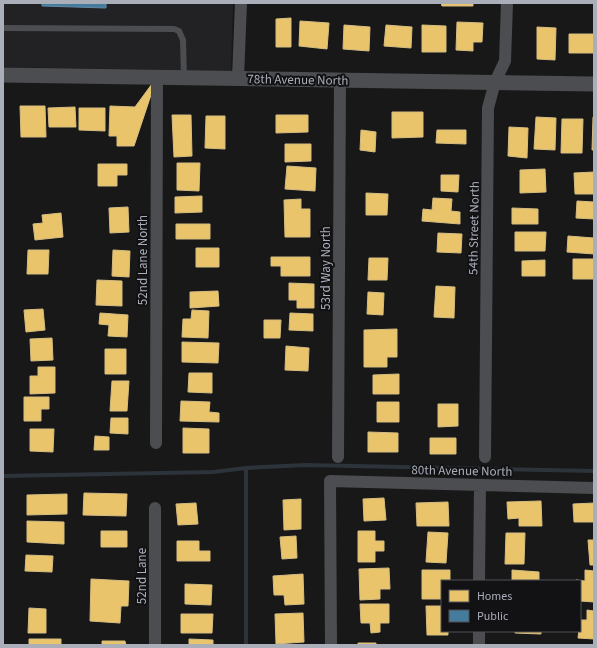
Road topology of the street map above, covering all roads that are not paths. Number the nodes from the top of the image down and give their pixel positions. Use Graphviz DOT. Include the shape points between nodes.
graph roads {
  1 [pos="240,3"];
  2 [pos="507,3"];
  3 [pos="3,28"];
  4 [pos="3,75"];
  5 [pos="157,77"];
  6 [pos="184,78"];
  7 [pos="238,78"];
  8 [pos="340,80"];
  9 [pos="495,82"];
  10 [pos="594,84"];
  11 [pos="156,443"];
  12 [pos="338,457"];
  13 [pos="485,457"];
  14 [pos="480,484"];
  15 [pos="594,488"];
  16 [pos="155,508"];
  17 [pos="479,580"];
  18 [pos="479,632"];
  19 [pos="155,645"];
  20 [pos="332,645"];
  21 [pos="479,645"];
  1 -- 7 [label="street"];
  2 -- 9 [label="street, 54th Street North" via="505,61"];
  3 -- 6 [label="lane" via="174,29 179,31 183,40"];
  4 -- 5 [label="street, 78th Avenue North"];
  5 -- 6 [label="street, 78th Avenue North"];
  5 -- 11 [label="street, 52nd Lane North"];
  6 -- 7 [label="street, 78th Avenue North"];
  7 -- 8 [label="street, 78th Avenue North"];
  8 -- 9 [label="street, 78th Avenue North"];
  8 -- 12 [label="street, 53rd Way North"];
  9 -- 10 [label="street, 78th Avenue North"];
  9 -- 13 [label="street, 54th Street North" via="488,108"];
  14 -- 15 [label="street, 80th Avenue North"];
  14 -- 17 [label="street"];
  14 -- 20 [label="street, 80th Avenue North" via="330,481"];
  16 -- 19 [label="street, 52nd Lane"];
  18 -- 21 [label="street"];
}
